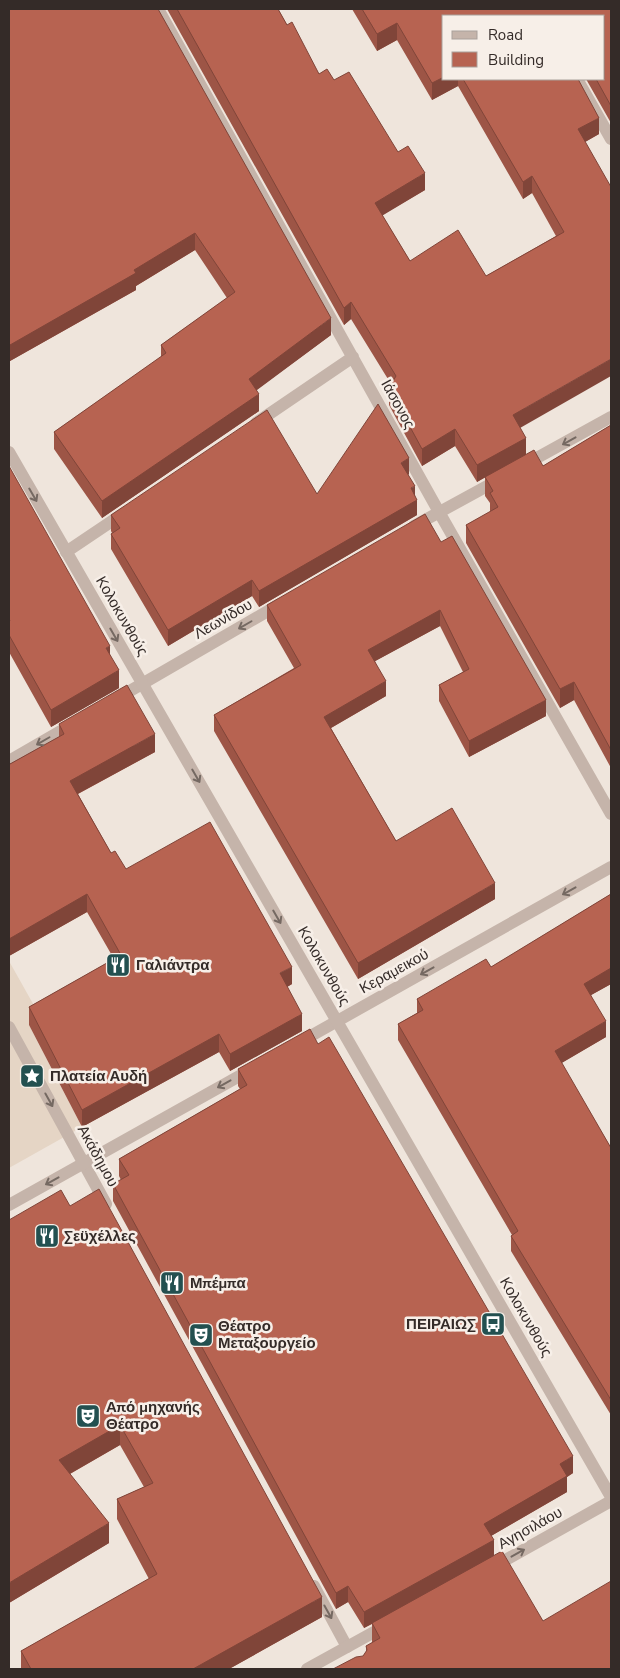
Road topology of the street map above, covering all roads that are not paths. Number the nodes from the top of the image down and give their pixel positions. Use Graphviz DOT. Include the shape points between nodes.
graph roads {
  1 [pos="158,9"];
  2 [pos="578,80"];
  3 [pos="611,139"];
  4 [pos="353,357"];
  5 [pos="611,417"];
  6 [pos="246,429"];
  7 [pos="9,452"];
  8 [pos="132,507"];
  9 [pos="439,512"];
  10 [pos="406,531"];
  11 [pos="66,552"];
  12 [pos="287,600"];
  13 [pos="142,684"];
  14 [pos="109,703"];
  15 [pos="84,718"];
  16 [pos="9,761"];
  17 [pos="611,814"];
  18 [pos="611,867"];
  19 [pos="337,1021"];
  20 [pos="9,1027"];
  21 [pos="286,1049"];
  22 [pos="261,1064"];
  23 [pos="84,1163"];
  24 [pos="9,1205"];
  25 [pos="112,1215"];
  26 [pos="611,1497"];
  27 [pos="611,1501"];
  28 [pos="484,1572"];
  29 [pos="309,1578"];
  30 [pos="398,1619"];
  31 [pos="349,1651"];
  32 [pos="307,1669"];
  1 -- 4 [label="street, Ιάσονος"];
  2 -- 3 [label="street"];
  4 -- 6 [label="street"];
  4 -- 9 [label="street, Ιάσονος"];
  5 -- 9 [label="street, one-way"];
  7 -- 11 [label="street, Κολοκυνθούς, one-way"];
  8 -- 11 [label="street"];
  9 -- 10 [label="street"];
  9 -- 17 [label="street, Ιάσονος"];
  11 -- 13 [label="street, Κολοκυνθούς, one-way"];
  12 -- 13 [label="street, Λεωνίδου, one-way"];
  13 -- 14 [label="street, Λεωνίδου"];
  13 -- 19 [label="street, Κολοκυνθούς, one-way"];
  15 -- 16 [label="street, one-way"];
  18 -- 19 [label="street, Κεραμεικού, one-way"];
  19 -- 21 [label="street, Κεραμεικού"];
  19 -- 26 [label="street, Κολοκυνθούς"];
  20 -- 23 [label="street, Ακάδημου, one-way"];
  22 -- 23 [label="street, one-way"];
  23 -- 24 [label="street, one-way"];
  23 -- 25 [label="street, Ακάδημου"];
  28 -- 27 [label="street, Αγησιλάου, one-way"];
  29 -- 31 [label="street, one-way"];
  30 -- 31 [label="street"];
  31 -- 32 [label="street"];
}
